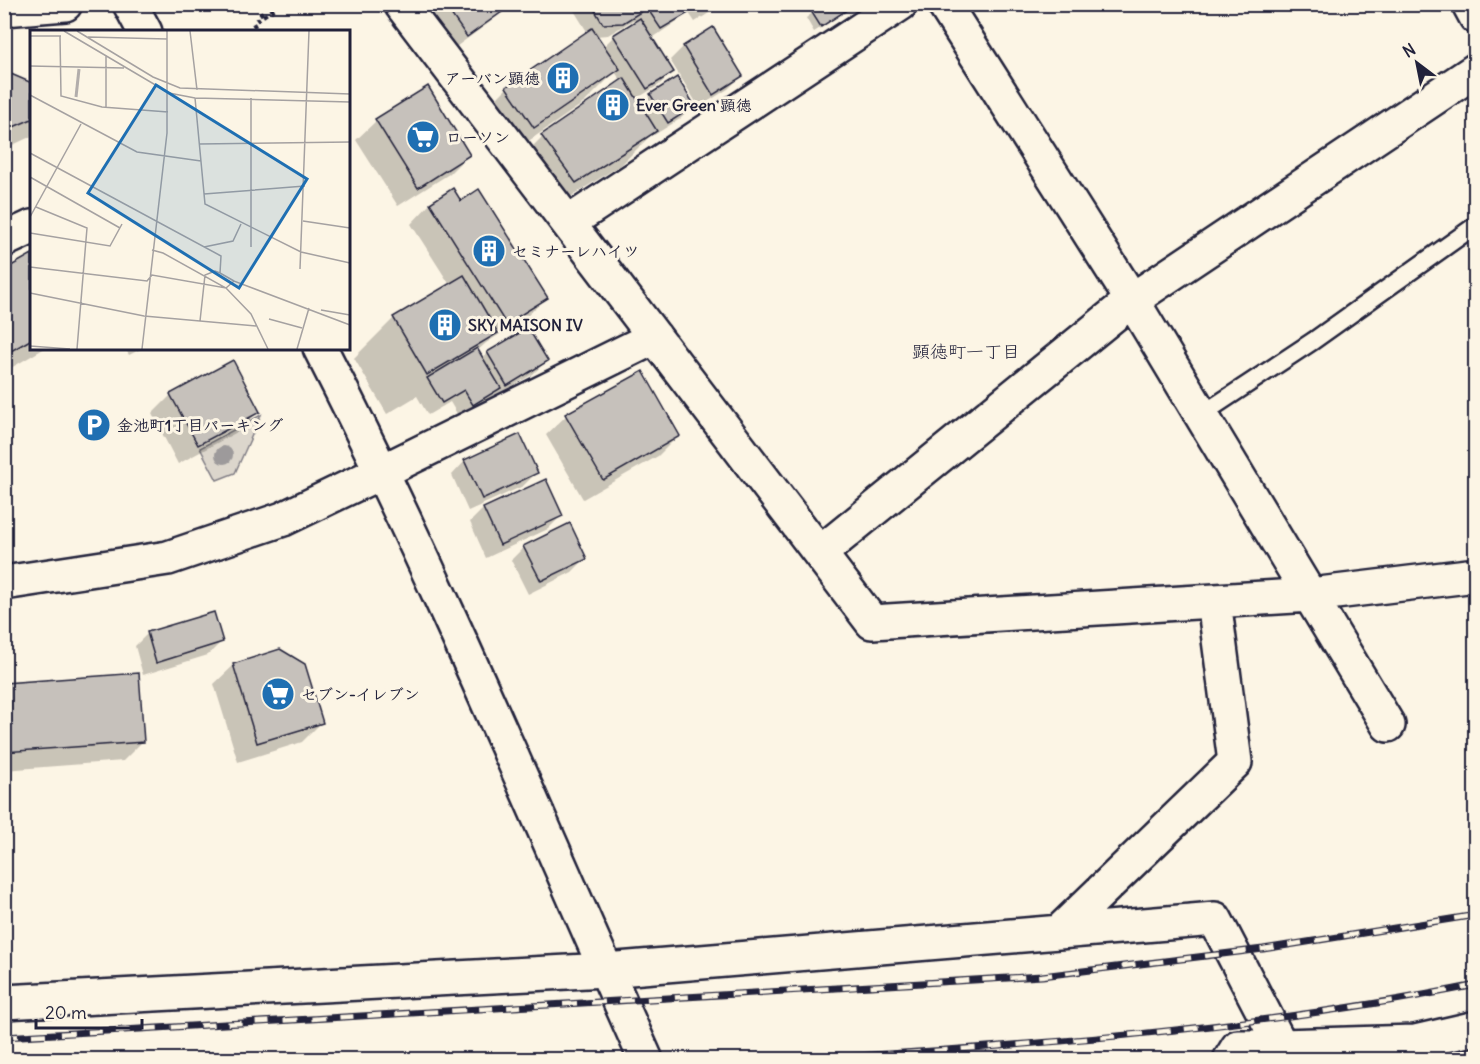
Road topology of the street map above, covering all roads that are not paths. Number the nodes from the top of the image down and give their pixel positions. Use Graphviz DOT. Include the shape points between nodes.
graph roads {
  1 [pos="65,4"];
  2 [pos="130,4"];
  3 [pos="401,4"];
  4 [pos="900,4"];
  5 [pos="944,4"];
  6 [pos="1469,4"];
  7 [pos="4,9"];
  8 [pos="1476,17"];
  9 [pos="144,30"];
  10 [pos="1476,70"];
  11 [pos="568,224"];
  12 [pos="1476,225"];
  13 [pos="30,228"];
  14 [pos="4,240"];
  15 [pos="1132,300"];
  16 [pos="655,337"];
  17 [pos="321,350"];
  18 [pos="1200,415"];
  19 [pos="383,471"];
  20 [pos="820,553"];
  21 [pos="1476,575"];
  22 [pos="4,583"];
  23 [pos="1311,595"];
  24 [pos="1214,601"];
  25 [pos="1388,724"];
  26 [pos="1060,931"];
  27 [pos="606,970"];
  28 [pos="4,1002"];
  29 [pos="1476,1028"];
  30 [pos="1281,1046"];
  31 [pos="1413,1051"];
  32 [pos="646,1059"];
  33 [pos="1230,1059"];
  1 -- 7 [label="main road"];
  2 -- 9 [label="main road"];
  3 -- 11 [label="main road"];
  4 -- 11 [label="main road"];
  5 -- 15 [label="main road"];
  6 -- 8 [label="main road"];
  10 -- 15 [label="main road"];
  11 -- 16 [label="main road"];
  12 -- 18 [label="lane" via="1313,341"];
  13 -- 14 [label="main road"];
  15 -- 18 [label="main road"];
  15 -- 20 [label="main road"];
  16 -- 19 [label="main road"];
  16 -- 20 [label="main road"];
  17 -- 19 [label="main road"];
  18 -- 23 [label="main road"];
  19 -- 22 [label="main road" via="283,519 168,558"];
  19 -- 27 [label="main road"];
  20 -- 24 [label="main road" via="872,622"];
  21 -- 23 [label="main road"];
  23 -- 24 [label="main road"];
  23 -- 25 [label="main road"];
  24 -- 26 [label="main road" via="1235,762"];
  26 -- 27 [label="main road"];
  26 -- 30 [label="main road" via="1215,919"];
  27 -- 28 [label="main road"];
  27 -- 32 [label="main road"];
  29 -- 31 [label="main road"];
  30 -- 31 [label="main road"];
  30 -- 33 [label="main road" via="1238,1047"];
}
